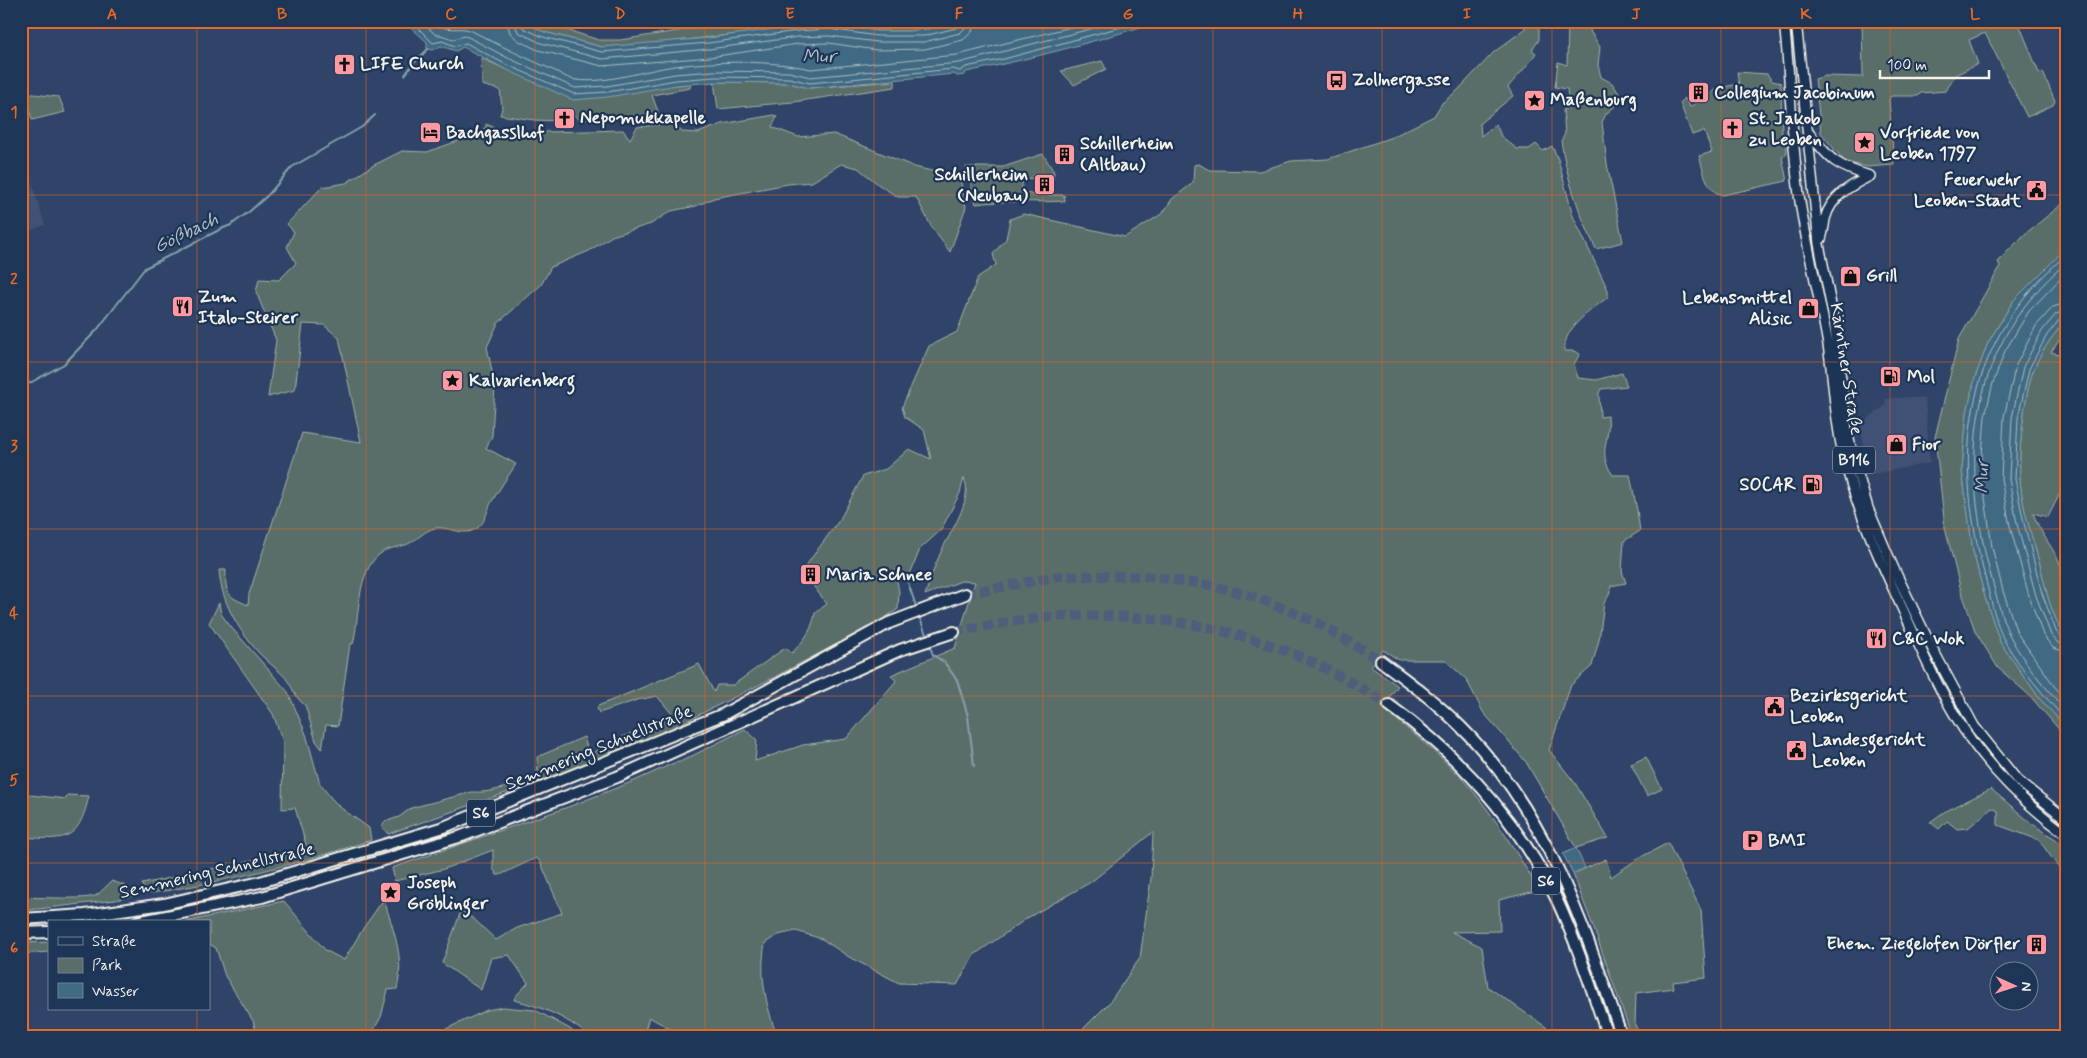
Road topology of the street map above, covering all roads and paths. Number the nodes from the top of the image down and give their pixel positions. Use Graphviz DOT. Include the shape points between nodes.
graph roads {
  1 [pos="1784,21"];
  2 [pos="1796,21"];
  3 [pos="1808,132"];
  4 [pos="1819,244"];
  5 [pos="965,594"];
  6 [pos="954,632"];
  7 [pos="1381,661"];
  8 [pos="1389,705"];
  9 [pos="2066,819"];
  10 [pos="2066,834"];
  11 [pos="21,919"];
  12 [pos="147,920"];
  13 [pos="48,932"];
  14 [pos="21,933"];
  15 [pos="1608,1037"];
  16 [pos="1622,1037"];
  1 -- 10 [label="main road, Kärntner Straße / B116" via="1801,206 1827,338 1840,440 1860,509 1921,650 1957,722 1996,773 2037,813"];
  2 -- 3 [label="main road, Kärntner Straße / B116"];
  3 -- 4 [label="main road, Kärntner Straße / B116"];
  3 -- 4 [label="main road" via="1828,158 1847,169 1870,176 1844,190 1832,204"];
  4 -- 9 [label="main road, Kärntner Straße / B116" via="1834,320 1851,448 1880,538 1930,646 1974,726 2017,780"];
  5 -- 11 [label="highway, Semmering Schnellstraße / S6" via="889,623 724,714 444,828 260,882 164,904 85,915"];
  6 -- 12 [label="highway, Semmering Schnellstraße / S6" via="921,642 825,683 617,777 462,836 262,897"];
  7 -- 16 [label="highway, S6" via="1426,694 1462,728 1517,795 1547,843 1570,892"];
  8 -- 15 [label="highway, S6" via="1445,749 1475,780 1531,853 1575,942"];
  13 -- 14 [label="highway"];
}
